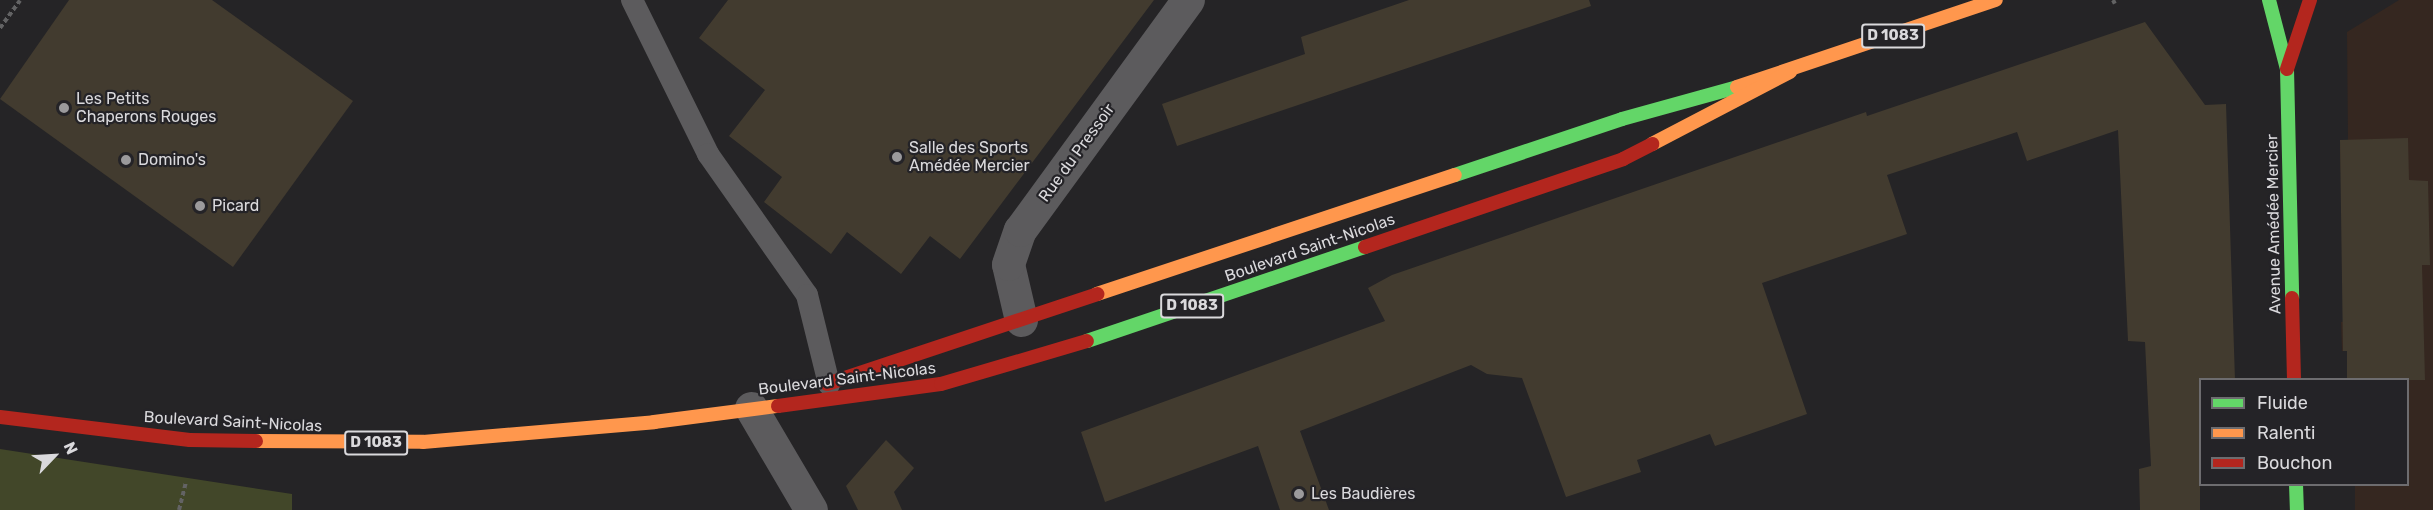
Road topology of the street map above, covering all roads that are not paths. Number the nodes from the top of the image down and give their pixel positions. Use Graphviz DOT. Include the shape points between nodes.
graph roads {
  1 [pos="632,0"];
  2 [pos="1188,0"];
  3 [pos="1996,0"];
  4 [pos="2269,0"];
  5 [pos="2310,0"];
  6 [pos="2288,69"];
  7 [pos="1790,72"];
  8 [pos="1021,320"];
  9 [pos="2294,378"];
  10 [pos="829,384"];
  11 [pos="751,408"];
  12 [pos="0,417"];
  13 [pos="2296,486"];
  14 [pos="811,510"];
  15 [pos="2297,510"];
  1 -- 10 [label="lane" via="708,154 807,295"];
  2 -- 8 [label="street, Rue du Pressoir" via="1020,230 1008,264"];
  3 -- 7 [label="main road, Boulevard Saint-Nicolas / D 1083"];
  4 -- 6 [label="main road"];
  5 -- 6 [label="main road"];
  6 -- 9 [label="main road, Avenue Amédée Mercier"];
  7 -- 8 [label="main road, Boulevard Saint-Nicolas / D 1083" via="1622,119"];
  7 -- 11 [label="main road, Boulevard Saint-Nicolas / D 1083" via="1623,159 1023,363 941,384"];
  8 -- 10 [label="main road, Boulevard Saint-Nicolas / D 1083"];
  10 -- 11 [label="main road, Boulevard Saint-Nicolas / D 1083"];
  11 -- 12 [label="main road, Boulevard Saint-Nicolas / D 1083" via="643,423 423,442 332,444 190,440"];
  11 -- 14 [label="street"];
  13 -- 15 [label="main road"];
}
